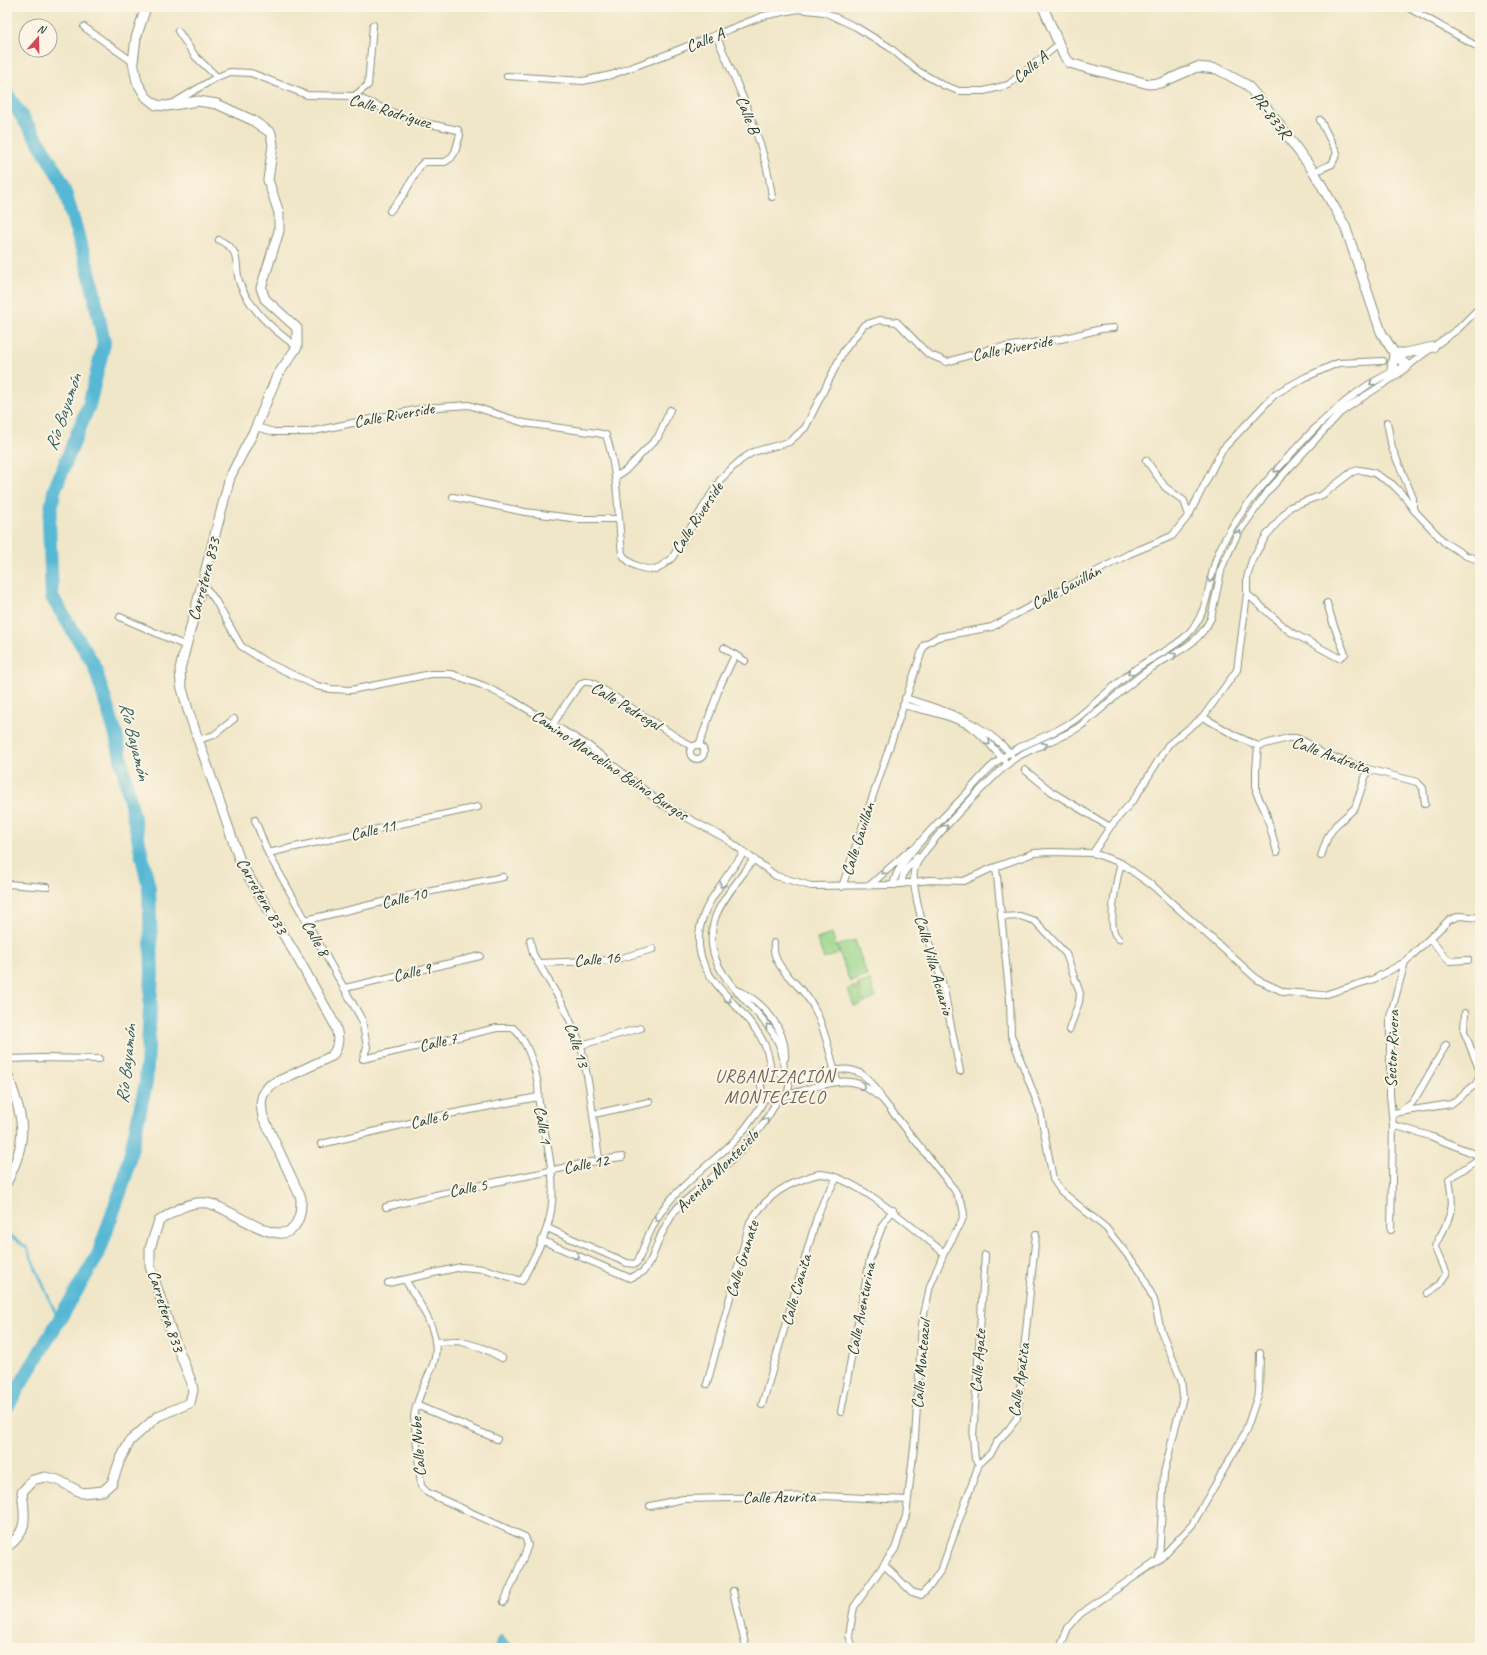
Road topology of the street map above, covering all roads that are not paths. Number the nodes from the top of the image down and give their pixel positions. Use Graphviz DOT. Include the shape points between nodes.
graph roads {
  1 [pos="146,7"];
  2 [pos="1043,7"];
  3 [pos="1407,7"];
  4 [pos="373,25"];
  5 [pos="84,26"];
  6 [pos="178,31"];
  7 [pos="716,35"];
  8 [pos="1059,44"];
  9 [pos="1480,48"];
  10 [pos="133,62"];
  11 [pos="507,76"];
  12 [pos="217,77"];
  13 [pos="354,96"];
  14 [pos="167,106"];
  15 [pos="1320,120"];
  16 [pos="1314,172"];
  17 [pos="772,197"];
  18 [pos="390,211"];
  19 [pos="219,240"];
  20 [pos="1480,307"];
  21 [pos="1114,328"];
  22 [pos="297,346"];
  23 [pos="1433,347"];
  24 [pos="1394,353"];
  25 [pos="1383,361"];
  26 [pos="1407,366"];
  27 [pos="1392,370"];
  28 [pos="670,410"];
  29 [pos="1387,422"];
  30 [pos="256,427"];
  31 [pos="1146,460"];
  32 [pos="615,477"];
  33 [pos="453,497"];
  34 [pos="1413,509"];
  35 [pos="1190,515"];
  36 [pos="618,519"];
  37 [pos="1480,560"];
  38 [pos="203,584"];
  39 [pos="1246,594"];
  40 [pos="1327,603"];
  41 [pos="120,617"];
  42 [pos="186,646"];
  43 [pos="724,648"];
  44 [pos="735,655"];
  45 [pos="745,661"];
  46 [pos="906,698"];
  47 [pos="903,705"];
  48 [pos="1203,717"];
  49 [pos="234,719"];
  50 [pos="553,724"];
  51 [pos="198,740"];
  52 [pos="699,745"];
  53 [pos="1258,746"];
  54 [pos="692,747"];
  55 [pos="1010,753"];
  56 [pos="1002,758"];
  57 [pos="1015,759"];
  58 [pos="1008,764"];
  59 [pos="1368,769"];
  60 [pos="1025,770"];
  61 [pos="1425,804"];
  62 [pos="478,807"];
  63 [pos="255,820"];
  64 [pos="1110,827"];
  65 [pos="920,841"];
  66 [pos="928,847"];
  67 [pos="744,852"];
  68 [pos="1277,852"];
  69 [pos="268,853"];
  70 [pos="1093,853"];
  71 [pos="1321,856"];
  72 [pos="754,859"];
  73 [pos="1121,863"];
  74 [pos="996,867"];
  75 [pos="503,877"];
  76 [pos="914,883"];
  77 [pos="7,884"];
  78 [pos="902,884"];
  79 [pos="893,885"];
  80 [pos="869,886"];
  81 [pos="47,887"];
  82 [pos="842,887"];
  83 [pos="1001,917"];
  84 [pos="1480,918"];
  85 [pos="306,920"];
  86 [pos="1119,939"];
  87 [pos="1430,939"];
  88 [pos="530,940"];
  89 [pos="774,943"];
  90 [pos="653,949"];
  91 [pos="480,956"];
  92 [pos="1468,960"];
  93 [pos="1406,962"];
  94 [pos="540,963"];
  95 [pos="345,988"];
  96 [pos="1465,1013"];
  97 [pos="513,1028"];
  98 [pos="641,1028"];
  99 [pos="1069,1030"];
  100 [pos="581,1045"];
  101 [pos="1446,1045"];
  102 [pos="7,1059"];
  103 [pos="99,1059"];
  104 [pos="363,1059"];
  105 [pos="834,1070"];
  106 [pos="960,1071"];
  107 [pos="7,1073"];
  108 [pos="771,1073"];
  109 [pos="785,1076"];
  110 [pos="837,1082"];
  111 [pos="9,1087"];
  112 [pos="766,1096"];
  113 [pos="784,1096"];
  114 [pos="538,1097"];
  115 [pos="882,1099"];
  116 [pos="777,1100"];
  117 [pos="649,1102"];
  118 [pos="1393,1113"];
  119 [pos="594,1114"];
  120 [pos="1393,1125"];
  121 [pos="321,1144"];
  122 [pos="622,1157"];
  123 [pos="1480,1157"];
  124 [pos="599,1159"];
  125 [pos="550,1171"];
  126 [pos="837,1178"];
  127 [pos="7,1182"];
  128 [pos="386,1207"];
  129 [pos="893,1210"];
  130 [pos="547,1228"];
  131 [pos="1390,1230"];
  132 [pos="1036,1234"];
  133 [pos="541,1240"];
  134 [pos="944,1253"];
  135 [pos="985,1255"];
  136 [pos="406,1281"];
  137 [pos="388,1283"];
  138 [pos="1427,1293"];
  139 [pos="435,1342"];
  140 [pos="1260,1353"];
  141 [pos="502,1358"];
  142 [pos="707,1384"];
  143 [pos="416,1405"];
  144 [pos="762,1405"];
  145 [pos="841,1412"];
  146 [pos="497,1439"];
  147 [pos="980,1464"];
  148 [pos="908,1500"];
  149 [pos="650,1506"];
  150 [pos="7,1547"];
  151 [pos="1159,1560"];
  152 [pos="884,1565"];
  153 [pos="733,1591"];
  154 [pos="504,1602"];
  155 [pos="746,1648"];
  156 [pos="853,1648"];
  157 [pos="1060,1648"];
  1 -- 10 [label="street" via="136,38"];
  2 -- 8 [label="street, PR-833R / PR-833R"];
  3 -- 9 [label="street"];
  4 -- 13 [label="street" via="368,85"];
  5 -- 10 [label="street"];
  6 -- 12 [label="street" via="195,56"];
  7 -- 8 [label="street, Calle A" via="763,16 798,9 824,12 889,47 918,71 960,91 984,91 1008,85"];
  7 -- 11 [label="street, Calle A" via="611,75 583,81"];
  7 -- 17 [label="street, Calle B" via="763,155 770,176"];
  8 -- 16 [label="street, PR-833R / PR-833R" via="1070,63 1149,84 1161,83 1197,67 1217,69 1247,85"];
  10 -- 14 [label="street" via="137,82 146,97 156,105"];
  12 -- 13 [label="street, Calle Rodríguez" via="230,72 251,73 307,95"];
  12 -- 14 [label="street, Calle Rodríguez"];
  13 -- 18 [label="street, Calle Rodríguez" via="411,120 458,130 460,135 451,158 445,162 424,162"];
  14 -- 22 [label="street" via="198,101 217,104 252,120 271,133 273,140 268,180 279,213 280,231 261,288 265,299 297,328"];
  15 -- 16 [label="street" via="1337,153 1332,164"];
  16 -- 24 [label="street, PR-833R / PR-833R" via="1345,226 1381,332"];
  19 -- 22 [label="street" via="229,245 236,254 239,281 252,305 277,332"];
  20 -- 23 [label="street" via="1458,329"];
  21 -- 36 [label="street, Calle Riverside" via="990,349 948,362 928,354 896,322 880,320 864,324 843,352 805,428 789,442 753,452 732,468 720,480 672,558 664,566 649,570 628,562 622,554"];
  22 -- 30 [label="street, Carretera 833" via="277,376"];
  23 -- 24 [label="street"];
  23 -- 26 [label="street"];
  24 -- 26 [label="street, PR-833R / PR-833R"];
  24 -- 27 [label="street"];
  25 -- 35 [label="street, Calle Gavillán" via="1338,363 1274,394 1222,450"];
  26 -- 27 [label="street"];
  57 -- 26 [label="street, one-way" via="1072,732 1138,677 1180,652 1196,639 1211,618 1222,567 1237,535 1269,490 1340,413"];
  27 -- 55 [label="street, one-way" via="1351,397 1313,429 1261,487 1229,531 1214,562 1203,613 1194,628 1172,647 1130,672 1069,724"];
  28 -- 32 [label="street" via="658,437 625,471"];
  29 -- 34 [label="street" via="1392,448 1413,498"];
  30 -- 32 [label="street, Calle Riverside" via="274,432 309,432 425,408 469,404 524,423 606,435 611,448"];
  30 -- 38 [label="street, Carretera 833" via="230,477"];
  31 -- 35 [label="street" via="1165,487 1184,501"];
  32 -- 36 [label="street, Calle Riverside"];
  33 -- 36 [label="street" via="525,512 579,519"];
  34 -- 37 [label="street" via="1444,542 1466,556"];
  34 -- 39 [label="street" via="1404,496 1380,476 1366,471 1352,472 1322,494 1290,507 1275,524 1252,560"];
  35 -- 46 [label="street, Calle Gavillán" via="1172,536 1129,554 992,627 938,637 924,645"];
  38 -- 42 [label="street, Carretera 833"];
  38 -- 50 [label="street, Camino Marcelino Belino Burgos" via="241,646 266,662 317,686 350,690 431,674 452,674 484,686"];
  39 -- 40 [label="street" via="1289,631 1339,658 1345,654"];
  39 -- 48 [label="street" via="1237,670"];
  41 -- 42 [label="street"];
  42 -- 51 [label="street, Carretera 833" via="180,669 181,685"];
  43 -- 44 [label="street"];
  44 -- 45 [label="street"];
  44 -- 52 [label="street" via="720,686"];
  46 -- 47 [label="street, Calle Gavillán"];
  46 -- 55 [label="street" via="976,724"];
  47 -- 56 [label="street, one-way" via="947,717 971,727"];
  47 -- 82 [label="street, Calle Gavillán"];
  48 -- 53 [label="street"];
  48 -- 64 [label="street" via="1168,745 1135,798"];
  49 -- 51 [label="street" via="214,735"];
  50 -- 54 [label="street, Calle Pedregal" via="578,687 588,682"];
  50 -- 67 [label="street, Camino Marcelino Belino Burgos" via="589,746 663,805 725,838"];
  51 -- 150 [label="street, Carretera 833" via="241,864 300,962 338,1033 336,1050 332,1056 270,1085 263,1093 260,1106 262,1117 301,1198 299,1220 292,1229 282,1234 272,1233 207,1203 190,1203 159,1220 150,1248 150,1266 171,1331 191,1381 193,1390 190,1403 158,1416 130,1441 112,1484 103,1491 82,1493 58,1480 45,1477 33,1480 22,1492 24,1526 17,1540"];
  52 -- 54 [label="street"];
  52 -- 54 [label="street" via="704,751 699,758 691,755"];
  53 -- 59 [label="street, Calle Andreíta" via="1296,738 1323,754"];
  53 -- 68 [label="street" via="1256,792 1266,814"];
  55 -- 56 [label="street"];
  55 -- 57 [label="street"];
  56 -- 58 [label="street"];
  56 -- 65 [label="street"];
  57 -- 58 [label="street"];
  66 -- 58 [label="street, one-way"];
  59 -- 61 [label="street, Calle Andreíta" via="1417,782 1423,788"];
  59 -- 71 [label="street" via="1355,808 1332,830"];
  60 -- 64 [label="street" via="1052,792"];
  62 -- 69 [label="street, Calle 11"];
  63 -- 69 [label="street, Calle 8"];
  64 -- 70 [label="street"];
  65 -- 79 [label="street" via="899,869"];
  65 -- 80 [label="street, one-way"];
  66 -- 76 [label="street, Calle Villa Acuario" via="915,867"];
  66 -- 78 [label="street" via="907,867 902,876"];
  67 -- 72 [label="street, Camino Marcelino Belino Burgos"];
  67 -- 108 [label="street, one-way" via="709,903 699,937 700,948 711,978 759,1035 770,1059"];
  69 -- 85 [label="street, Calle 8"];
  70 -- 73 [label="street, Camino Marcelino Belino Burgos"];
  70 -- 74 [label="street, Camino Marcelino Belino Burgos" via="1034,853"];
  72 -- 82 [label="street, Camino Marcelino Belino Burgos" via="776,876 811,886"];
  109 -- 72 [label="street, one-way" via="785,1064 775,1034 722,972 714,956 712,943 713,926 718,910"];
  73 -- 86 [label="street" via="1112,926"];
  73 -- 93 [label="street, Camino Marcelino Belino Burgos" via="1153,886 1258,980 1284,992 1324,995 1374,979"];
  74 -- 76 [label="street, Camino Marcelino Belino Burgos" via="964,881 929,880"];
  74 -- 83 [label="street"];
  75 -- 85 [label="street, Calle 10"];
  76 -- 78 [label="street, Camino Marcelino Belino Burgos"];
  76 -- 106 [label="street, Calle Villa Acuario" via="920,918 943,983"];
  77 -- 81 [label="street"];
  78 -- 79 [label="street, Camino Marcelino Belino Burgos"];
  79 -- 80 [label="street, Camino Marcelino Belino Burgos"];
  80 -- 82 [label="street, Camino Marcelino Belino Burgos"];
  83 -- 99 [label="street" via="1020,916 1035,921 1066,954 1080,993"];
  83 -- 151 [label="street" via="1011,1035 1040,1110 1053,1179 1061,1191 1106,1228 1141,1272 1154,1300 1161,1331 1181,1379 1183,1397 1164,1473"];
  84 -- 87 [label="street, Camino Marcelino Belino Burgos" via="1460,916 1449,920"];
  85 -- 95 [label="street, Calle 8"];
  87 -- 92 [label="street" via="1450,961"];
  87 -- 93 [label="street, Camino Marcelino Belino Burgos"];
  88 -- 94 [label="street, Calle 13"];
  89 -- 105 [label="street" via="774,955 778,963 813,1006 827,1042"];
  90 -- 94 [label="street, Calle 16" via="614,960"];
  91 -- 95 [label="street, Calle 9"];
  93 -- 118 [label="street, Sector Rivera" via="1390,1017 1390,1094"];
  94 -- 100 [label="street, Calle 13"];
  95 -- 104 [label="street, Calle 8" via="362,1020 367,1047"];
  96 -- 118 [label="street, Sector Rivera" via="1464,1031 1480,1075 1476,1084 1451,1104"];
  97 -- 104 [label="street, Calle 7" via="497,1028"];
  97 -- 114 [label="street, Calle 1" via="521,1034 532,1060"];
  98 -- 100 [label="street"];
  100 -- 119 [label="street, Calle 13"];
  101 -- 118 [label="street, Sector Rivera" via="1411,1104"];
  102 -- 103 [label="street"];
  105 -- 109 [label="street, Calle Monteazul" via="813,1076"];
  105 -- 110 [label="street"];
  105 -- 115 [label="street, Calle Monteazul" via="854,1071 865,1076 875,1086"];
  107 -- 111 [label="street"];
  108 -- 109 [label="street"];
  108 -- 112 [label="street" via="764,1077 761,1085"];
  109 -- 113 [label="street" via="789,1089"];
  110 -- 113 [label="street, Calle Monteazul"];
  110 -- 115 [label="street, Calle Monteazul, one-way" via="853,1082"];
  111 -- 127 [label="street" via="18,1105 23,1128 17,1162"];
  112 -- 116 [label="street"];
  112 -- 130 [label="street, Avenida Montecielo, one-way" via="736,1139 666,1205 635,1264 626,1263"];
  113 -- 116 [label="street"];
  114 -- 121 [label="street, Calle 6" via="444,1115"];
  114 -- 125 [label="street, Calle 1"];
  115 -- 134 [label="street, Calle Monteazul" via="954,1189 962,1204 964,1214 961,1223"];
  133 -- 116 [label="street, Avenida Montecielo, one-way" via="630,1278 643,1272 672,1215 745,1146 769,1117"];
  117 -- 119 [label="street"];
  118 -- 120 [label="street, Sector Rivera"];
  119 -- 124 [label="street, Calle 13"];
  120 -- 123 [label="street" via="1430,1136"];
  120 -- 131 [label="street, Sector Rivera"];
  122 -- 124 [label="street, Calle 12"];
  123 -- 138 [label="street" via="1449,1179 1453,1202 1451,1214 1435,1248 1446,1274 1439,1285"];
  124 -- 125 [label="street, Calle 12"];
  125 -- 128 [label="street, Calle 5" via="434,1194"];
  125 -- 130 [label="street, Calle 1" via="552,1198"];
  126 -- 129 [label="street, Calle Granate"];
  126 -- 142 [label="street, Calle Granate" via="818,1174 779,1190 762,1205 750,1222"];
  126 -- 144 [label="street, Calle Cianita" via="817,1216"];
  129 -- 134 [label="street, Calle Granate"];
  129 -- 145 [label="street, Calle Aventurina" via="883,1224 870,1259"];
  130 -- 133 [label="street, Calle 1"];
  132 -- 147 [label="street, Calle Apatita" via="1017,1418"];
  133 -- 136 [label="street, Calle 1" via="522,1282 485,1269 462,1267"];
  134 -- 148 [label="street, Calle Monteazul" via="930,1286 922,1324 915,1438"];
  135 -- 147 [label="street, Calle Agate" via="973,1437 975,1459"];
  136 -- 137 [label="street"];
  136 -- 139 [label="street, Calle Nube" via="429,1317"];
  139 -- 141 [label="street" via="459,1341"];
  139 -- 143 [label="street, Calle Nube" via="433,1364"];
  140 -- 151 [label="street" via="1259,1392 1245,1433 1192,1525"];
  143 -- 146 [label="street"];
  143 -- 154 [label="street, Calle Nube" via="414,1416 421,1486 428,1493 525,1537 528,1545"];
  147 -- 152 [label="street, Calle Apatita" via="942,1568 922,1595 912,1592"];
  148 -- 149 [label="street, Calle Azurita" via="800,1496 682,1499"];
  148 -- 152 [label="street, Calle Monteazul" via="906,1516 895,1549"];
  151 -- 157 [label="street" via="1080,1614 1068,1628"];
  152 -- 156 [label="street, Calle Monteazul" via="854,1607 849,1635"];
  153 -- 155 [label="street"];
}
